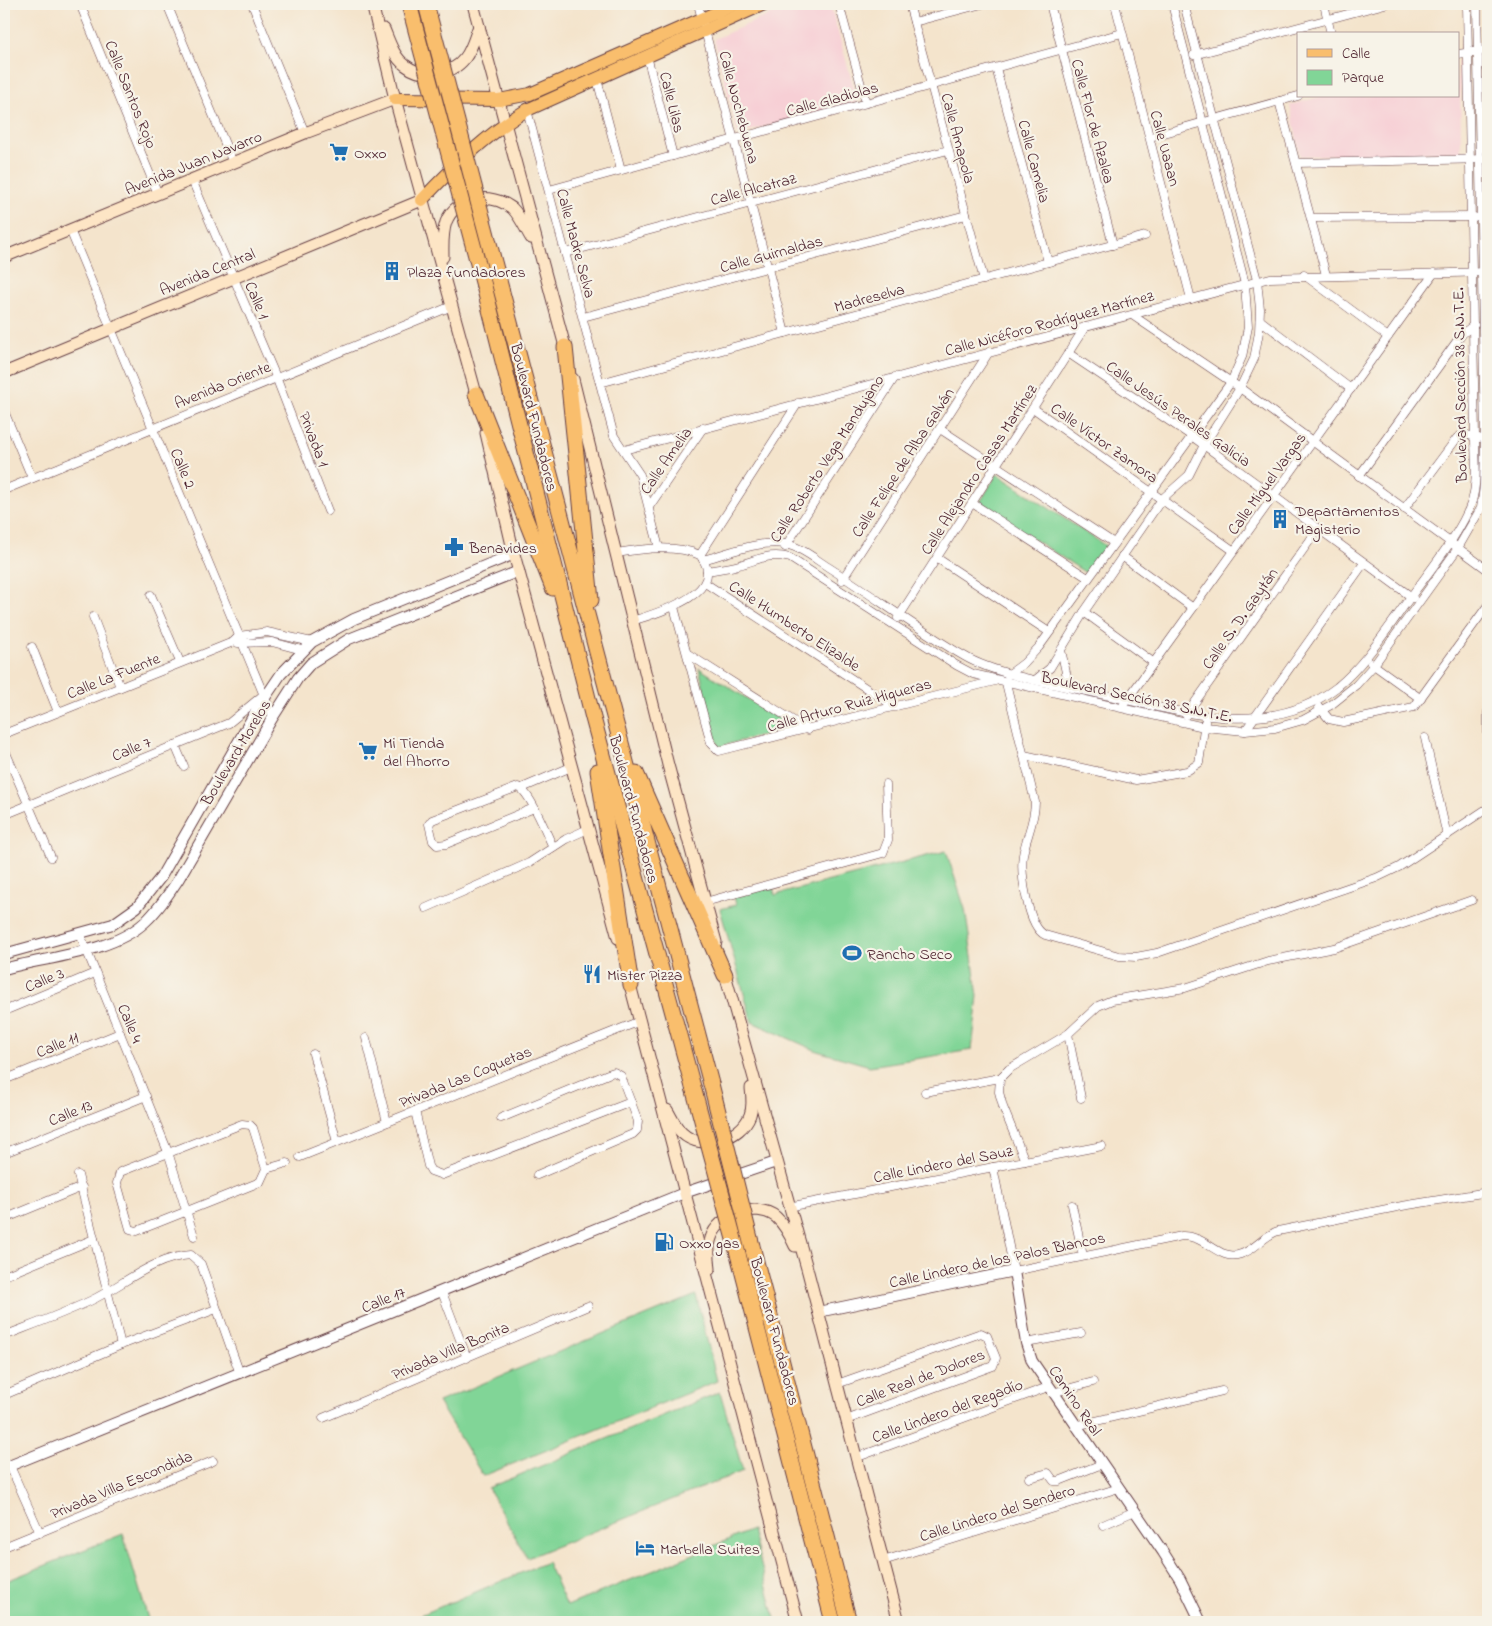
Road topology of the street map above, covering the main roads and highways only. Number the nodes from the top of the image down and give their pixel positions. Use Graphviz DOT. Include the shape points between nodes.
graph roads {
  1 [pos="373,4"];
  2 [pos="409,4"];
  3 [pos="426,4"];
  4 [pos="473,4"];
  5 [pos="736,4"];
  6 [pos="764,4"];
  7 [pos="704,25"];
  8 [pos="479,26"];
  9 [pos="395,99"];
  10 [pos="499,100"];
  11 [pos="505,124"];
  12 [pos="422,200"];
  13 [pos="4,257"];
  14 [pos="541,257"];
  15 [pos="446,284"];
  16 [pos="565,348"];
  17 [pos="4,373"];
  18 [pos="476,394"];
  19 [pos="569,623"];
  20 [pos="595,644"];
  21 [pos="593,718"];
  22 [pos="617,733"];
  23 [pos="725,975"];
  24 [pos="632,989"];
  25 [pos="750,1067"];
  26 [pos="656,1083"];
  27 [pos="808,1272"];
  28 [pos="716,1309"];
  29 [pos="798,1622"];
  30 [pos="833,1622"];
  31 [pos="850,1622"];
  32 [pos="900,1622"];
  1 -- 8 [label="main road" via="396,55 416,72 443,73 455,68 466,57"];
  1 -- 9 [label="main road"];
  2 -- 19 [label="highway, Boulevard Fundadores, bridge"];
  3 -- 20 [label="highway, Boulevard Fundadores, bridge"];
  4 -- 8 [label="main road"];
  5 -- 7 [label="main road"];
  6 -- 7 [label="main road"];
  7 -- 10 [label="main road" via="530,94"];
  7 -- 11 [label="main road" via="648,56 527,110"];
  8 -- 10 [label="main road"];
  9 -- 10 [label="main road"];
  9 -- 12 [label="main road"];
  9 -- 13 [label="main road, Avenida Juan Navarro"];
  10 -- 11 [label="main road"];
  11 -- 12 [label="main road"];
  11 -- 14 [label="main road"];
  12 -- 15 [label="main road"];
  12 -- 17 [label="main road, Avenida Central"];
  14 -- 15 [label="main road" via="514,210 502,202 476,198 459,206 446,221 443,235"];
  14 -- 16 [label="main road"];
  15 -- 18 [label="main road"];
  16 -- 20 [label="highway"];
  16 -- 23 [label="main road" via="596,462 632,621"];
  18 -- 19 [label="highway" via="543,566"];
  18 -- 24 [label="main road" via="514,554"];
  19 -- 21 [label="highway, Boulevard Fundadores"];
  20 -- 22 [label="highway, Boulevard Fundadores"];
  21 -- 24 [label="highway" via="601,793"];
  21 -- 30 [label="highway, Boulevard Fundadores, bridge" via="738,1254"];
  22 -- 23 [label="highway"];
  22 -- 31 [label="highway, Boulevard Fundadores, bridge"];
  23 -- 25 [label="main road"];
  24 -- 26 [label="main road"];
  25 -- 26 [label="main road" via="751,1112 748,1120 731,1136 715,1141 700,1142 683,1133 675,1125"];
  25 -- 27 [label="main road"];
  26 -- 28 [label="main road"];
  27 -- 28 [label="main road" via="791,1237 774,1216 763,1211 738,1213 725,1219 710,1238"];
  27 -- 32 [label="main road"];
  28 -- 29 [label="main road"];
}
